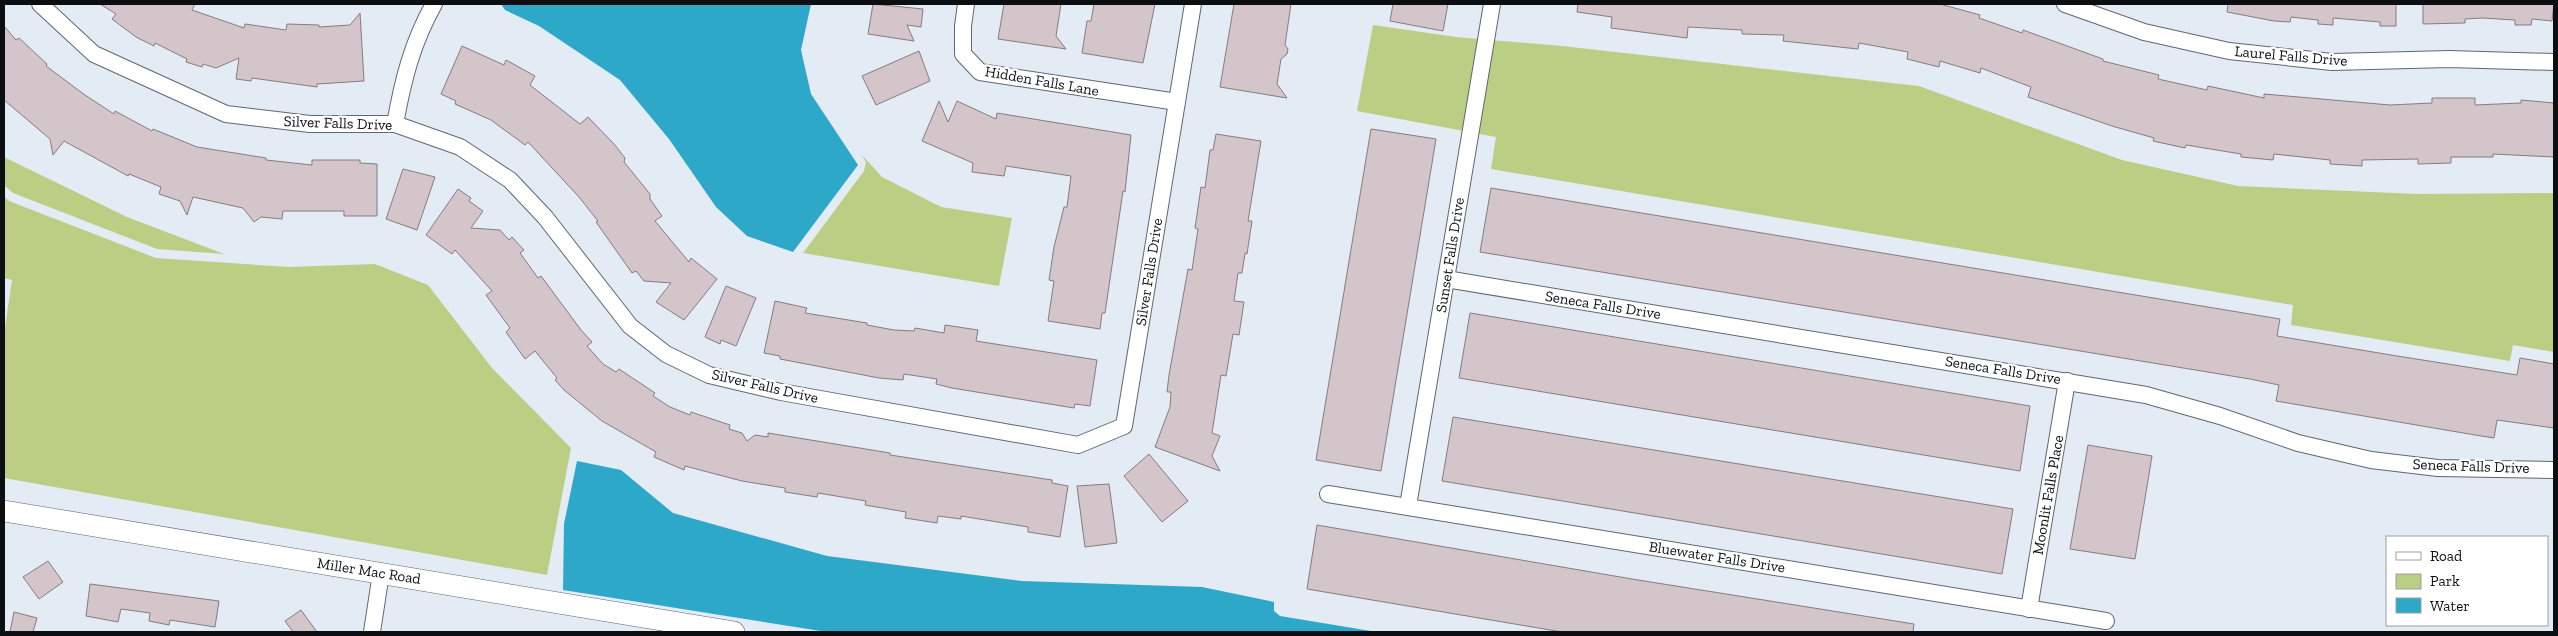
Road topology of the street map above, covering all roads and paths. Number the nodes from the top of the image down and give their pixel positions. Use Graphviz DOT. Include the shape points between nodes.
graph roads {
  1 [pos="40,4"];
  2 [pos="434,4"];
  3 [pos="966,4"];
  4 [pos="1193,4"];
  5 [pos="1492,4"];
  6 [pos="2065,4"];
  7 [pos="2554,62"];
  8 [pos="1177,102"];
  9 [pos="396,124"];
  10 [pos="1446,279"];
  11 [pos="2067,381"];
  12 [pos="2554,470"];
  13 [pos="1328,494"];
  14 [pos="1408,506"];
  15 [pos="4,511"];
  16 [pos="381,573"];
  17 [pos="2029,609"];
  18 [pos="2106,621"];
  19 [pos="372,632"];
  20 [pos="734,632"];
  1 -- 9 [label="street, Silver Falls Drive" via="94,54 226,114 310,124"];
  2 -- 9 [label="street" via="418,33 403,82"];
  3 -- 8 [label="street, Hidden Falls Lane" via="962,26 964,54 980,72"];
  4 -- 8 [label="street, Silver Falls Drive"];
  5 -- 10 [label="street, Sunset Falls Drive"];
  6 -- 7 [label="street, Laurel Falls Drive" via="2144,32 2229,50 2332,62 2449,59"];
  8 -- 9 [label="street, Silver Falls Drive" via="1124,426 1078,445 781,392 709,375 666,354 630,326 545,217 510,180 460,147"];
  10 -- 11 [label="street, Seneca Falls Drive"];
  10 -- 14 [label="street, Sunset Falls Drive"];
  11 -- 12 [label="street, Seneca Falls Drive" via="2146,395 2298,443 2371,460 2438,468"];
  11 -- 17 [label="street, Moonlit Falls Place"];
  13 -- 14 [label="street, Bluewater Falls Drive"];
  14 -- 17 [label="street, Bluewater Falls Drive"];
  15 -- 16 [label="street, Miller Mac Road"];
  16 -- 19 [label="street"];
  16 -- 20 [label="street, Miller Mac Road"];
  17 -- 18 [label="street, Bluewater Falls Drive"];
}
